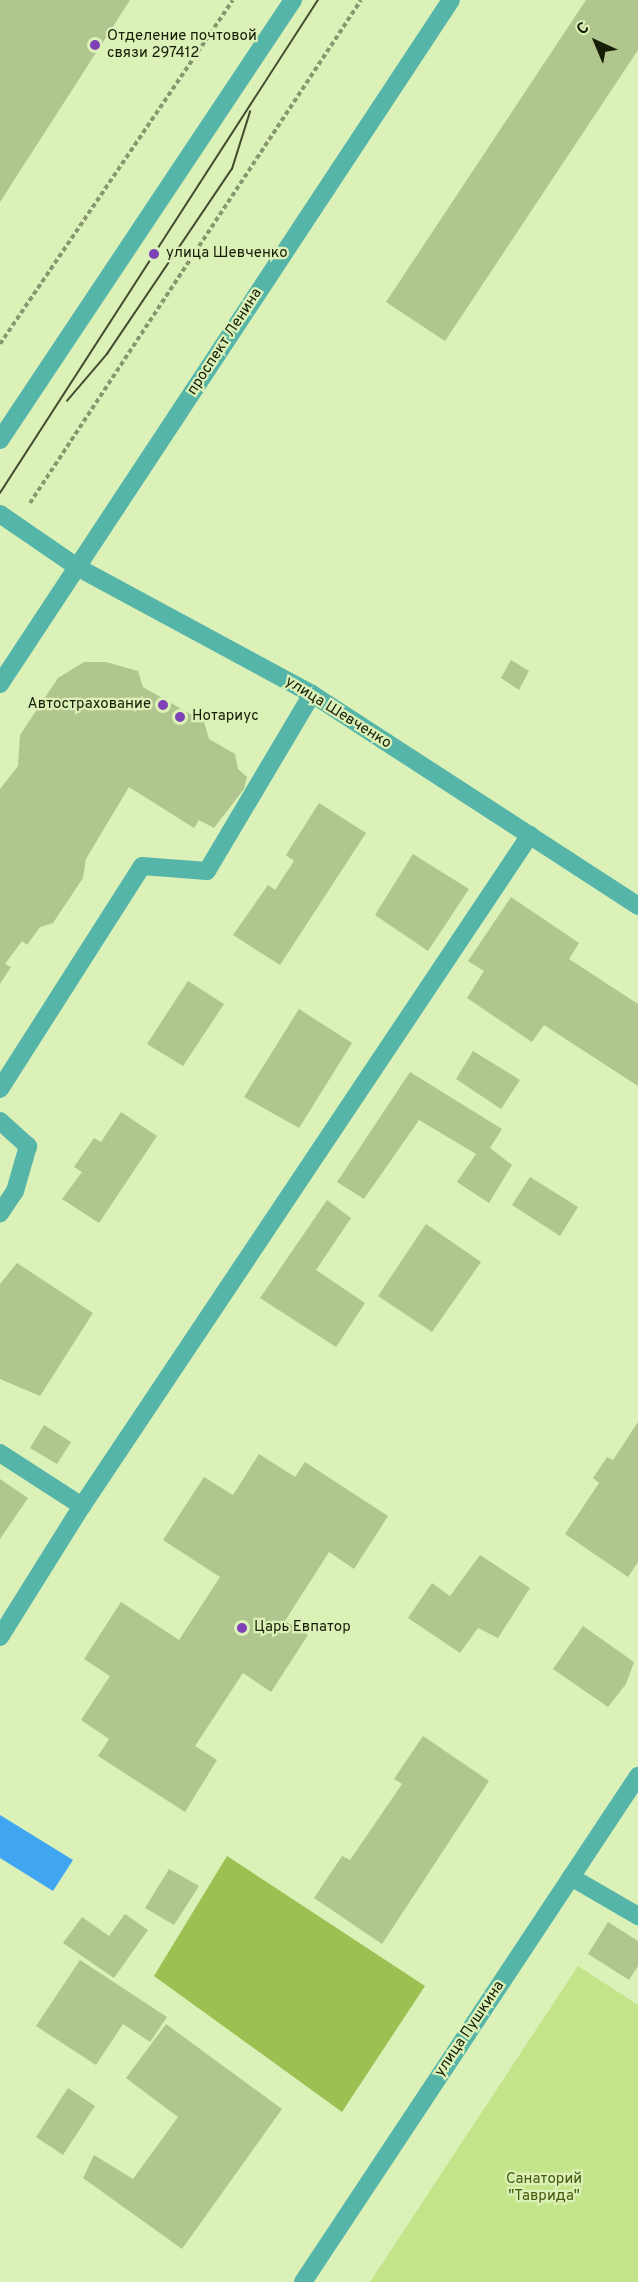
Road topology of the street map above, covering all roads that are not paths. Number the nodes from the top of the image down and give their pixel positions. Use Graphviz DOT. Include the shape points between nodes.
graph roads {
  1 [pos="293,0"];
  2 [pos="451,0"];
  3 [pos="0,440"];
  4 [pos="0,514"];
  5 [pos="77,567"];
  6 [pos="0,684"];
  7 [pos="312,694"];
  8 [pos="530,835"];
  9 [pos="638,906"];
  10 [pos="0,1089"];
  11 [pos="0,1121"];
  12 [pos="0,1213"];
  13 [pos="0,1453"];
  14 [pos="82,1506"];
  15 [pos="0,1637"];
  16 [pos="638,1776"];
  17 [pos="571,1877"];
  18 [pos="638,1916"];
  19 [pos="303,2282"];
  1 -- 3 [label="street"];
  2 -- 5 [label="street, проспект Ленина"];
  4 -- 5 [label="street, улица Шевченко"];
  5 -- 6 [label="street, проспект Ленина"];
  5 -- 7 [label="street, улица Шевченко"];
  7 -- 8 [label="street, улица Шевченко"];
  7 -- 10 [label="street" via="207,871 142,866"];
  8 -- 9 [label="street, улица Шевченко"];
  8 -- 14 [label="street"];
  11 -- 12 [label="street" via="28,1146 15,1191"];
  13 -- 14 [label="street"];
  14 -- 15 [label="street"];
  16 -- 17 [label="street, улица Пушкина"];
  17 -- 18 [label="street"];
  17 -- 19 [label="street, улица Пушкина"];
}
